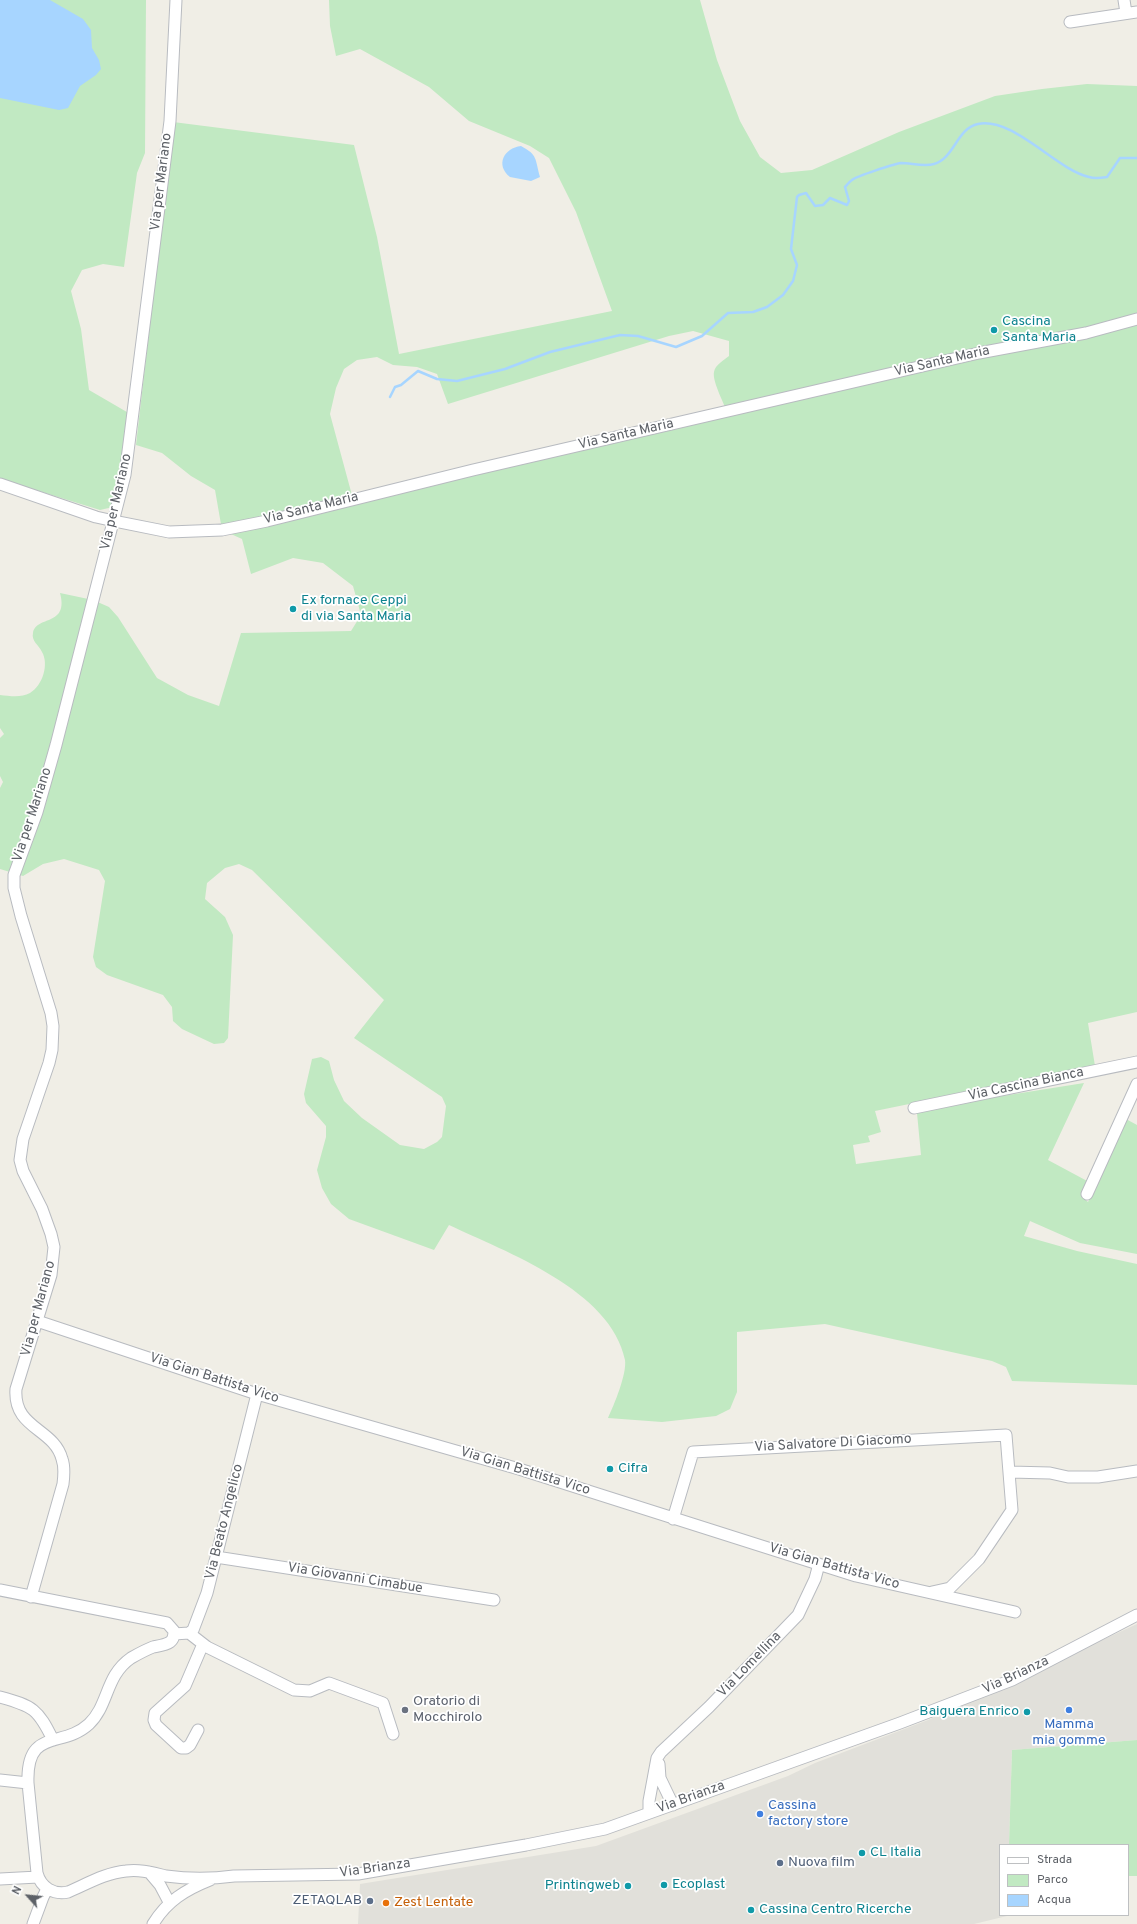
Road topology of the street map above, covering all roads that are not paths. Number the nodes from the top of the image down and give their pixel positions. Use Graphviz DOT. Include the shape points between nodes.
graph roads {
  1 [pos="176,0"];
  2 [pos="1124,0"];
  3 [pos="1131,12"];
  4 [pos="1070,22"];
  5 [pos="1137,319"];
  6 [pos="0,484"];
  7 [pos="114,521"];
  8 [pos="1137,1062"];
  9 [pos="1137,1084"];
  10 [pos="914,1108"];
  11 [pos="1087,1194"];
  12 [pos="38,1320"];
  13 [pos="257,1394"];
  14 [pos="1137,1471"];
  15 [pos="1010,1472"];
  16 [pos="673,1519"];
  17 [pos="216,1557"];
  18 [pos="819,1564"];
  19 [pos="0,1590"];
  20 [pos="930,1592"];
  21 [pos="31,1597"];
  22 [pos="494,1600"];
  23 [pos="1015,1612"];
  24 [pos="1137,1615"];
  25 [pos="189,1633"];
  26 [pos="174,1634"];
  27 [pos="203,1644"];
  28 [pos="0,1697"];
  29 [pos="198,1730"];
  30 [pos="393,1734"];
  31 [pos="53,1740"];
  32 [pos="661,1752"];
  33 [pos="0,1780"];
  34 [pos="28,1783"];
  35 [pos="673,1805"];
  36 [pos="649,1813"];
  37 [pos="149,1872"];
  38 [pos="167,1876"];
  39 [pos="38,1877"];
  40 [pos="216,1878"];
  41 [pos="0,1879"];
  42 [pos="47,1889"];
  43 [pos="179,1895"];
  44 [pos="170,1902"];
  45 [pos="33,1924"];
  46 [pos="153,1924"];
  1 -- 7 [label="street, Via per Mariano" via="169,128 126,475"];
  2 -- 3 [label="street"];
  3 -- 4 [label="street"];
  5 -- 7 [label="street, Via Santa Maria" via="1086,333 972,355 222,530 169,532"];
  6 -- 7 [label="street, Via Santa Maria" via="96,518"];
  7 -- 12 [label="street, Via per Mariano" via="56,745 37,812 14,875 14,888 21,916 53,1026 52,1050 29,1118 20,1160 42,1209 54,1247 51,1274"];
  8 -- 10 [label="street, Via Cascina Bianca"];
  9 -- 11 [label="street"];
  12 -- 13 [label="street, Via Gian Battista Vico"];
  12 -- 21 [label="street, Via per Mariano" via="15,1399 22,1416 58,1449 64,1471 63,1484"];
  13 -- 16 [label="street, Via Gian Battista Vico" via="519,1469"];
  13 -- 17 [label="street, Via Beato Angelico"];
  14 -- 15 [label="street" via="1098,1477"];
  15 -- 16 [label="street, Via Salvatore Di Giacomo" via="1006,1435 693,1452"];
  15 -- 20 [label="street, Via Salvatore Di Giacomo" via="1012,1510 979,1559 950,1588"];
  16 -- 18 [label="street, Via Gian Battista Vico"];
  17 -- 22 [label="street, Via Giovanni Cimabue"];
  17 -- 25 [label="street, Via Beato Angelico" via="195,1627"];
  18 -- 20 [label="street, Via Gian Battista Vico" via="856,1576"];
  18 -- 32 [label="street, Via Lomellina" via="815,1579 798,1615 709,1707"];
  19 -- 21 [label="street"];
  20 -- 23 [label="street, Via Gian Battista Vico"];
  21 -- 26 [label="street" via="170,1624"];
  24 -- 35 [label="street, Via Brianza" via="1012,1680"];
  25 -- 26 [label="street"];
  25 -- 27 [label="street"];
  26 -- 31 [label="street" via="168,1643 139,1654 120,1668 112,1679 97,1714 87,1726"];
  27 -- 29 [label="street" via="184,1686 155,1713 154,1720 156,1725 181,1748 190,1745"];
  27 -- 30 [label="street" via="294,1690 310,1691 329,1682 383,1704"];
  28 -- 31 [label="street" via="20,1702 34,1710 44,1720"];
  31 -- 34 [label="street" via="41,1746 31,1757"];
  32 -- 35 [label="street" via="658,1763 660,1778"];
  32 -- 36 [label="street, Via Lomellina" via="657,1758 653,1778"];
  33 -- 34 [label="street"];
  34 -- 39 [label="street"];
  35 -- 36 [label="street, Via Brianza"];
  36 -- 40 [label="street, Via Brianza" via="605,1829 358,1874"];
  37 -- 38 [label="street"];
  37 -- 42 [label="street" via="117,1872 65,1893"];
  37 -- 44 [label="street"];
  38 -- 40 [label="street"];
  38 -- 43 [label="street" via="174,1882"];
  39 -- 41 [label="street"];
  39 -- 42 [label="street"];
  40 -- 43 [label="street"];
  42 -- 45 [label="street"];
  43 -- 44 [label="street"];
  44 -- 46 [label="street"];
}
